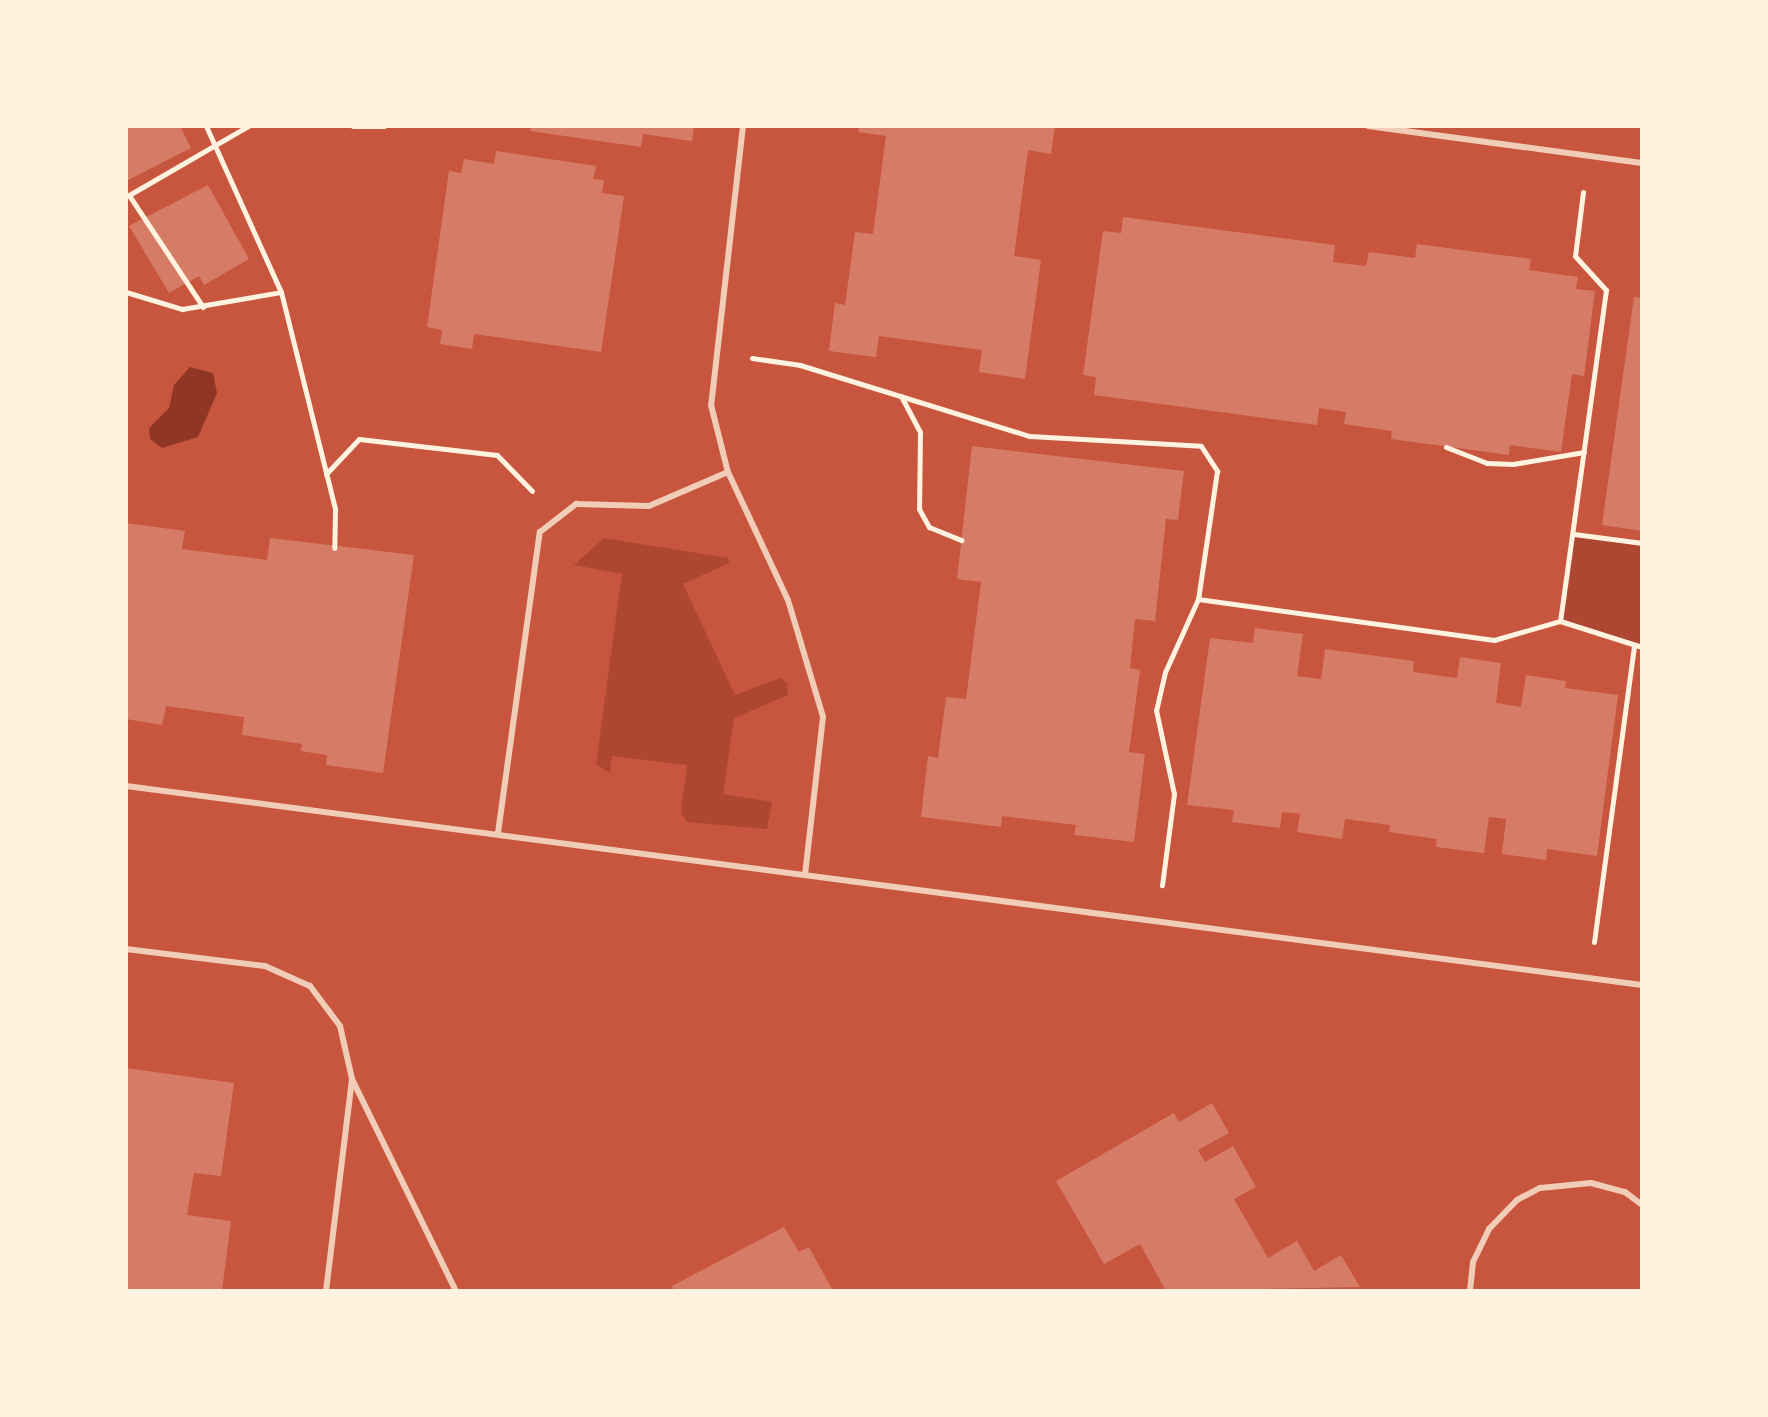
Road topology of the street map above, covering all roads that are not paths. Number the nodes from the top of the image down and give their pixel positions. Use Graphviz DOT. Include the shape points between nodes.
graph roads {
  1 [pos="743,126"];
  2 [pos="1368,126"];
  3 [pos="1642,163"];
  4 [pos="728,472"];
  5 [pos="126,786"];
  6 [pos="498,833"];
  7 [pos="805,875"];
  8 [pos="126,949"];
  9 [pos="1642,985"];
  10 [pos="352,1079"];
  11 [pos="1642,1205"];
  12 [pos="326,1291"];
  13 [pos="456,1291"];
  14 [pos="1470,1291"];
  1 -- 4 [label="lane" via="711,405"];
  2 -- 3 [label="lane"];
  4 -- 6 [label="lane" via="649,506 576,504 540,532"];
  4 -- 7 [label="lane" via="788,600 823,717"];
  5 -- 6 [label="lane"];
  6 -- 7 [label="lane"];
  7 -- 9 [label="lane"];
  8 -- 10 [label="lane" via="265,966 310,986 340,1026"];
  10 -- 12 [label="lane"];
  10 -- 13 [label="lane"];
  11 -- 14 [label="lane" via="1625,1192 1591,1183 1540,1188 1517,1200 1489,1229 1473,1262"];
}
